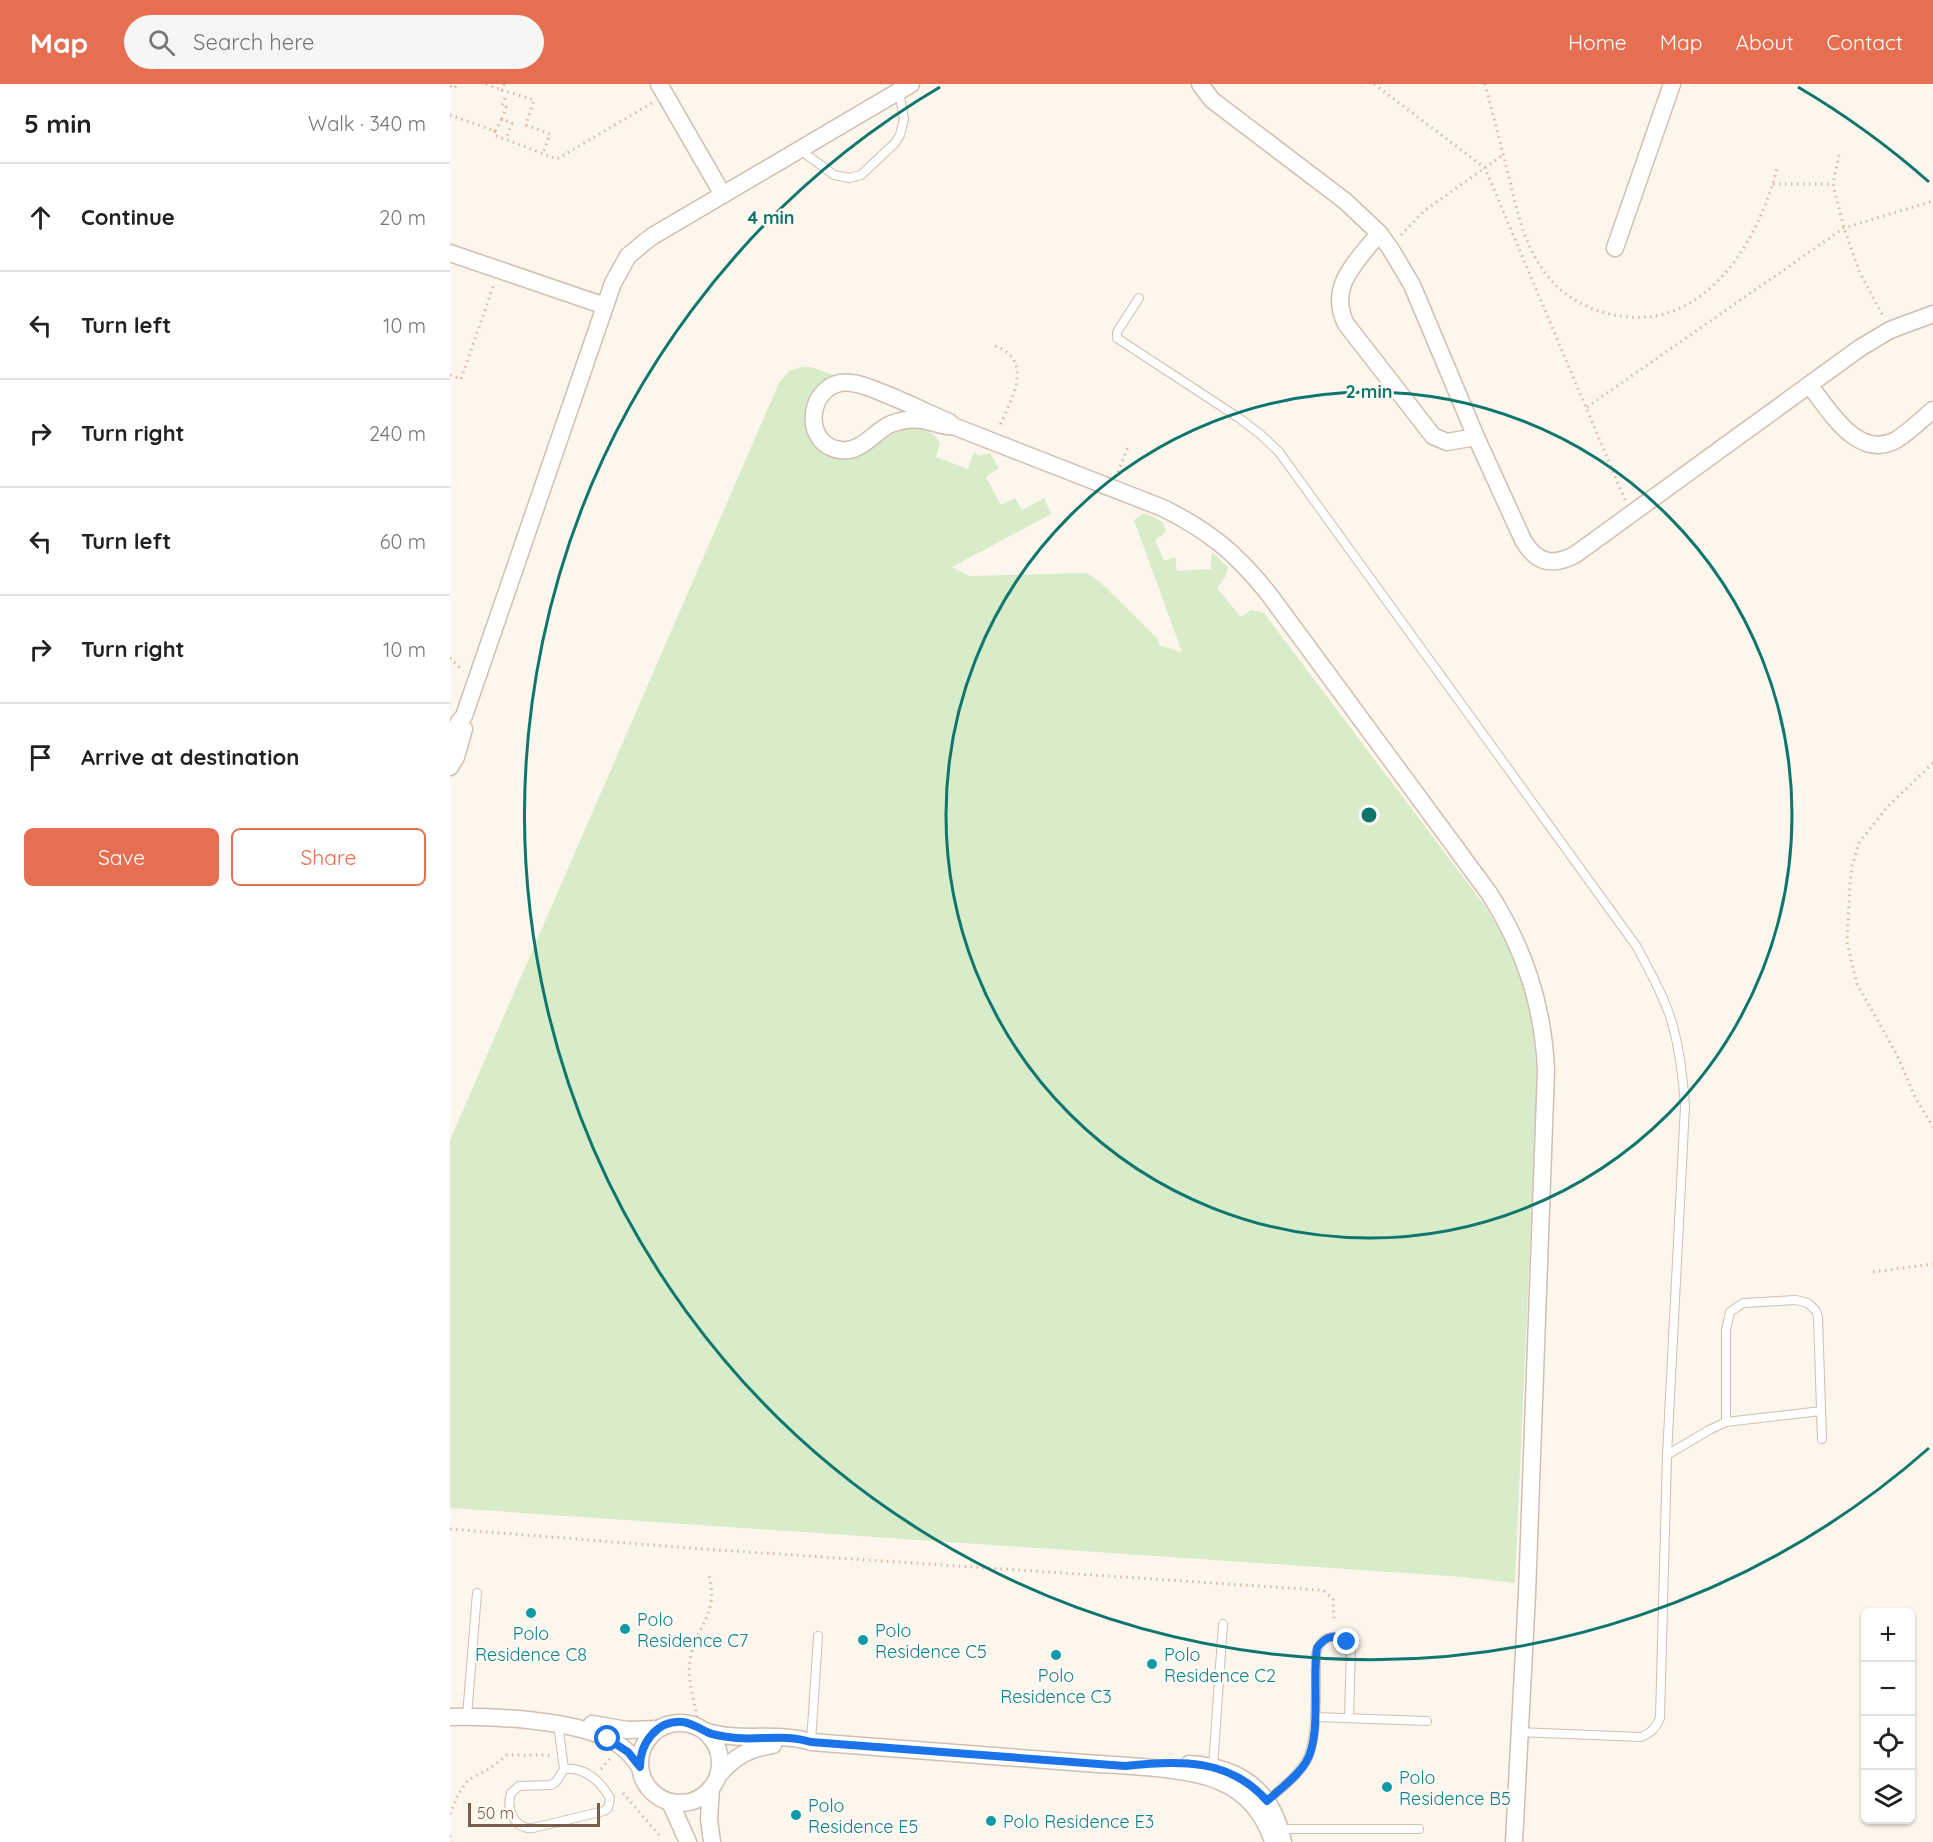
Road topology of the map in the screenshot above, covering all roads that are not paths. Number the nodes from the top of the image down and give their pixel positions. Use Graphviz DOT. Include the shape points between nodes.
graph roads {
  1 [pos="1200,84"];
  2 [pos="1672,84"];
  3 [pos="905,88"];
  4 [pos="662,90"];
  5 [pos="798,148"];
  6 [pos="723,195"];
  7 [pos="1379,233"];
  8 [pos="1615,249"];
  9 [pos="450,253"];
  10 [pos="1139,298"];
  11 [pos="605,306"];
  12 [pos="1933,314"];
  13 [pos="1809,385"];
  14 [pos="1933,410"];
  15 [pos="953,426"];
  16 [pos="1476,438"];
  17 [pos="464,716"];
  18 [pos="450,742"];
  19 [pos="450,767"];
  20 [pos="1821,1411"];
  21 [pos="1726,1422"];
  22 [pos="1822,1439"];
  23 [pos="1667,1455"];
  24 [pos="477,1593"];
  25 [pos="1223,1624"];
  26 [pos="818,1636"];
  27 [pos="458,1717"];
  28 [pos="1315,1717"];
  29 [pos="1349,1718"];
  30 [pos="1427,1721"];
  31 [pos="558,1724"];
  32 [pos="657,1729"];
  33 [pos="702,1729"];
  34 [pos="1518,1732"];
  35 [pos="811,1742"];
  36 [pos="1125,1766"];
  37 [pos="1213,1766"];
  38 [pos="640,1767"];
  39 [pos="564,1769"];
  40 [pos="715,1782"];
  41 [pos="1267,1801"];
  42 [pos="670,1802"];
  43 [pos="1419,1829"];
  44 [pos="1279,1838"];
  45 [pos="688,1842"];
  46 [pos="712,1842"];
  47 [pos="1514,1842"];
  1 -- 7 [label="street" via="1212,100 1345,201"];
  2 -- 8 [label="street"];
  3 -- 5 [label="street"];
  3 -- 5 [label="lane" via="900,135 861,175 834,175"];
  4 -- 6 [label="street"];
  5 -- 6 [label="street"];
  6 -- 11 [label="street" via="639,245 620,269"];
  7 -- 16 [label="street" via="1412,285"];
  7 -- 16 [label="street" via="1346,276 1341,287 1340,312 1433,436 1447,442"];
  9 -- 11 [label="street"];
  10 -- 23 [label="lane" via="1117,338 1239,418 1279,452 1637,947 1657,984 1677,1044 1685,1106"];
  11 -- 17 [label="street"];
  12 -- 13 [label="street" via="1890,330"];
  13 -- 14 [label="street" via="1848,433 1871,445 1896,439"];
  13 -- 16 [label="street" via="1632,515 1564,560 1552,562 1530,551"];
  15 -- 15 [label="street" via="902,400 852,383 826,390 813,415 819,437 841,450 857,448 880,430 900,421"];
  15 -- 34 [label="street" via="1163,508 1193,523 1246,566 1489,893 1527,966 1541,1018 1546,1070 1527,1594"];
  17 -- 18 [label="street"];
  17 -- 19 [label="street" via="465,727"];
  20 -- 21 [label="lane"];
  20 -- 21 [label="lane" via="1816,1311 1802,1300 1750,1301 1736,1306 1727,1318"];
  20 -- 22 [label="lane"];
  21 -- 23 [label="lane"];
  23 -- 34 [label="lane" via="1661,1708 1656,1726 1641,1737 1631,1738"];
  24 -- 27 [label="lane"];
  25 -- 37 [label="lane"];
  26 -- 35 [label="lane"];
  27 -- 31 [label="street"];
  28 -- 29 [label="lane"];
  28 -- 29 [label="lane" via="1317,1648 1334,1636 1351,1648"];
  28 -- 41 [label="lane" via="1306,1762"];
  29 -- 30 [label="lane"];
  31 -- 32 [label="street" via="574,1721 619,1730"];
  31 -- 38 [label="street" via="608,1739 628,1752"];
  31 -- 39 [label="lane"];
  32 -- 33 [label="street" via="682,1722"];
  32 -- 38 [label="street" via="642,1749"];
  33 -- 35 [label="street" via="729,1737 786,1737"];
  33 -- 40 [label="street" via="719,1752 720,1768"];
  34 -- 47 [label="street"];
  35 -- 36 [label="street"];
  35 -- 40 [label="street" via="749,1751 733,1760"];
  36 -- 37 [label="street"];
  36 -- 44 [label="street" via="1196,1775 1225,1784 1241,1794 1258,1811 1270,1833"];
  37 -- 41 [label="street" via="1238,1775"];
  38 -- 42 [label="street" via="653,1793"];
  39 -- 39 [label="lane" via="584,1771 594,1779 610,1798 608,1808 533,1828 520,1826 513,1816 511,1793 519,1786 551,1785"];
  40 -- 42 [label="street" via="697,1799"];
  40 -- 46 [label="street" via="709,1819"];
  41 -- 44 [label="street"];
  42 -- 45 [label="street"];
  43 -- 44 [label="lane"];
}
